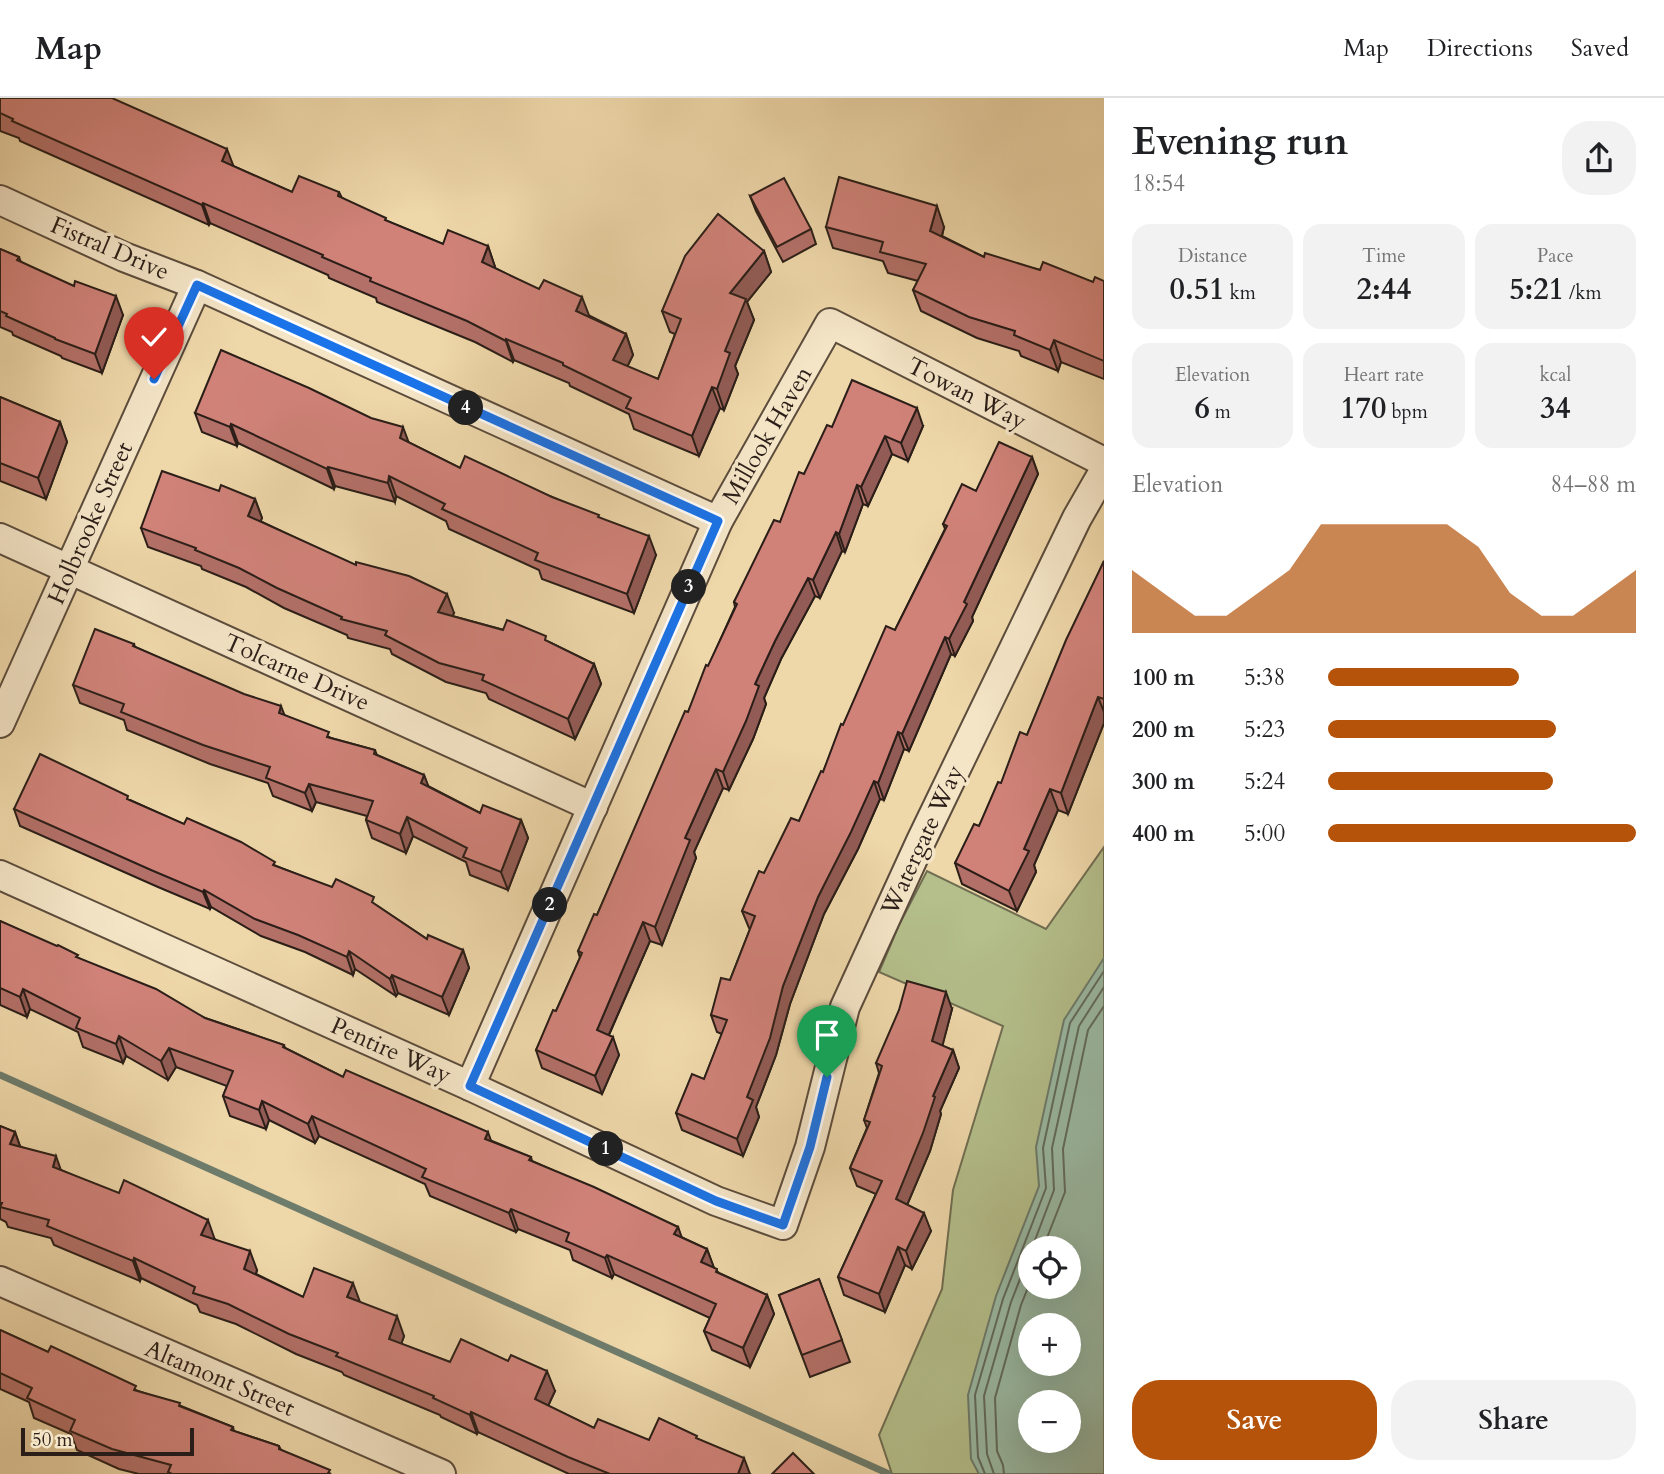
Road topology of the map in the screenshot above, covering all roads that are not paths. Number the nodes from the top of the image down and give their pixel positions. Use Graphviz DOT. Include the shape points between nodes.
graph roads {
  1 [pos="0,200"];
  2 [pos="197,285"];
  3 [pos="830,323"];
  4 [pos="1104,462"];
  5 [pos="1104,471"];
  6 [pos="718,521"];
  7 [pos="0,538"];
  8 [pos="70,568"];
  9 [pos="0,723"];
  10 [pos="593,807"];
  11 [pos="0,875"];
  12 [pos="470,1086"];
  13 [pos="783,1225"];
  14 [pos="0,1280"];
  15 [pos="441,1474"];
  1 -- 2 [label="street, Fistral Drive"];
  2 -- 6 [label="street, Fistral Drive"];
  2 -- 8 [label="street, Holbrooke Street"];
  3 -- 4 [label="street, Towan Way"];
  3 -- 6 [label="street, Millook Haven"];
  5 -- 13 [label="street, Watergate Way" via="961,757 845,1007 810,1147"];
  6 -- 10 [label="street, Millook Haven"];
  7 -- 8 [label="street, Tolcarne Drive"];
  8 -- 9 [label="street, Holbrooke Street"];
  8 -- 10 [label="street, Tolcarne Drive"];
  10 -- 12 [label="street, Millook Haven"];
  11 -- 12 [label="street, Pentire Way"];
  12 -- 13 [label="street, Pentire Way" via="716,1201"];
  14 -- 15 [label="street, Altamont Street"];
}
